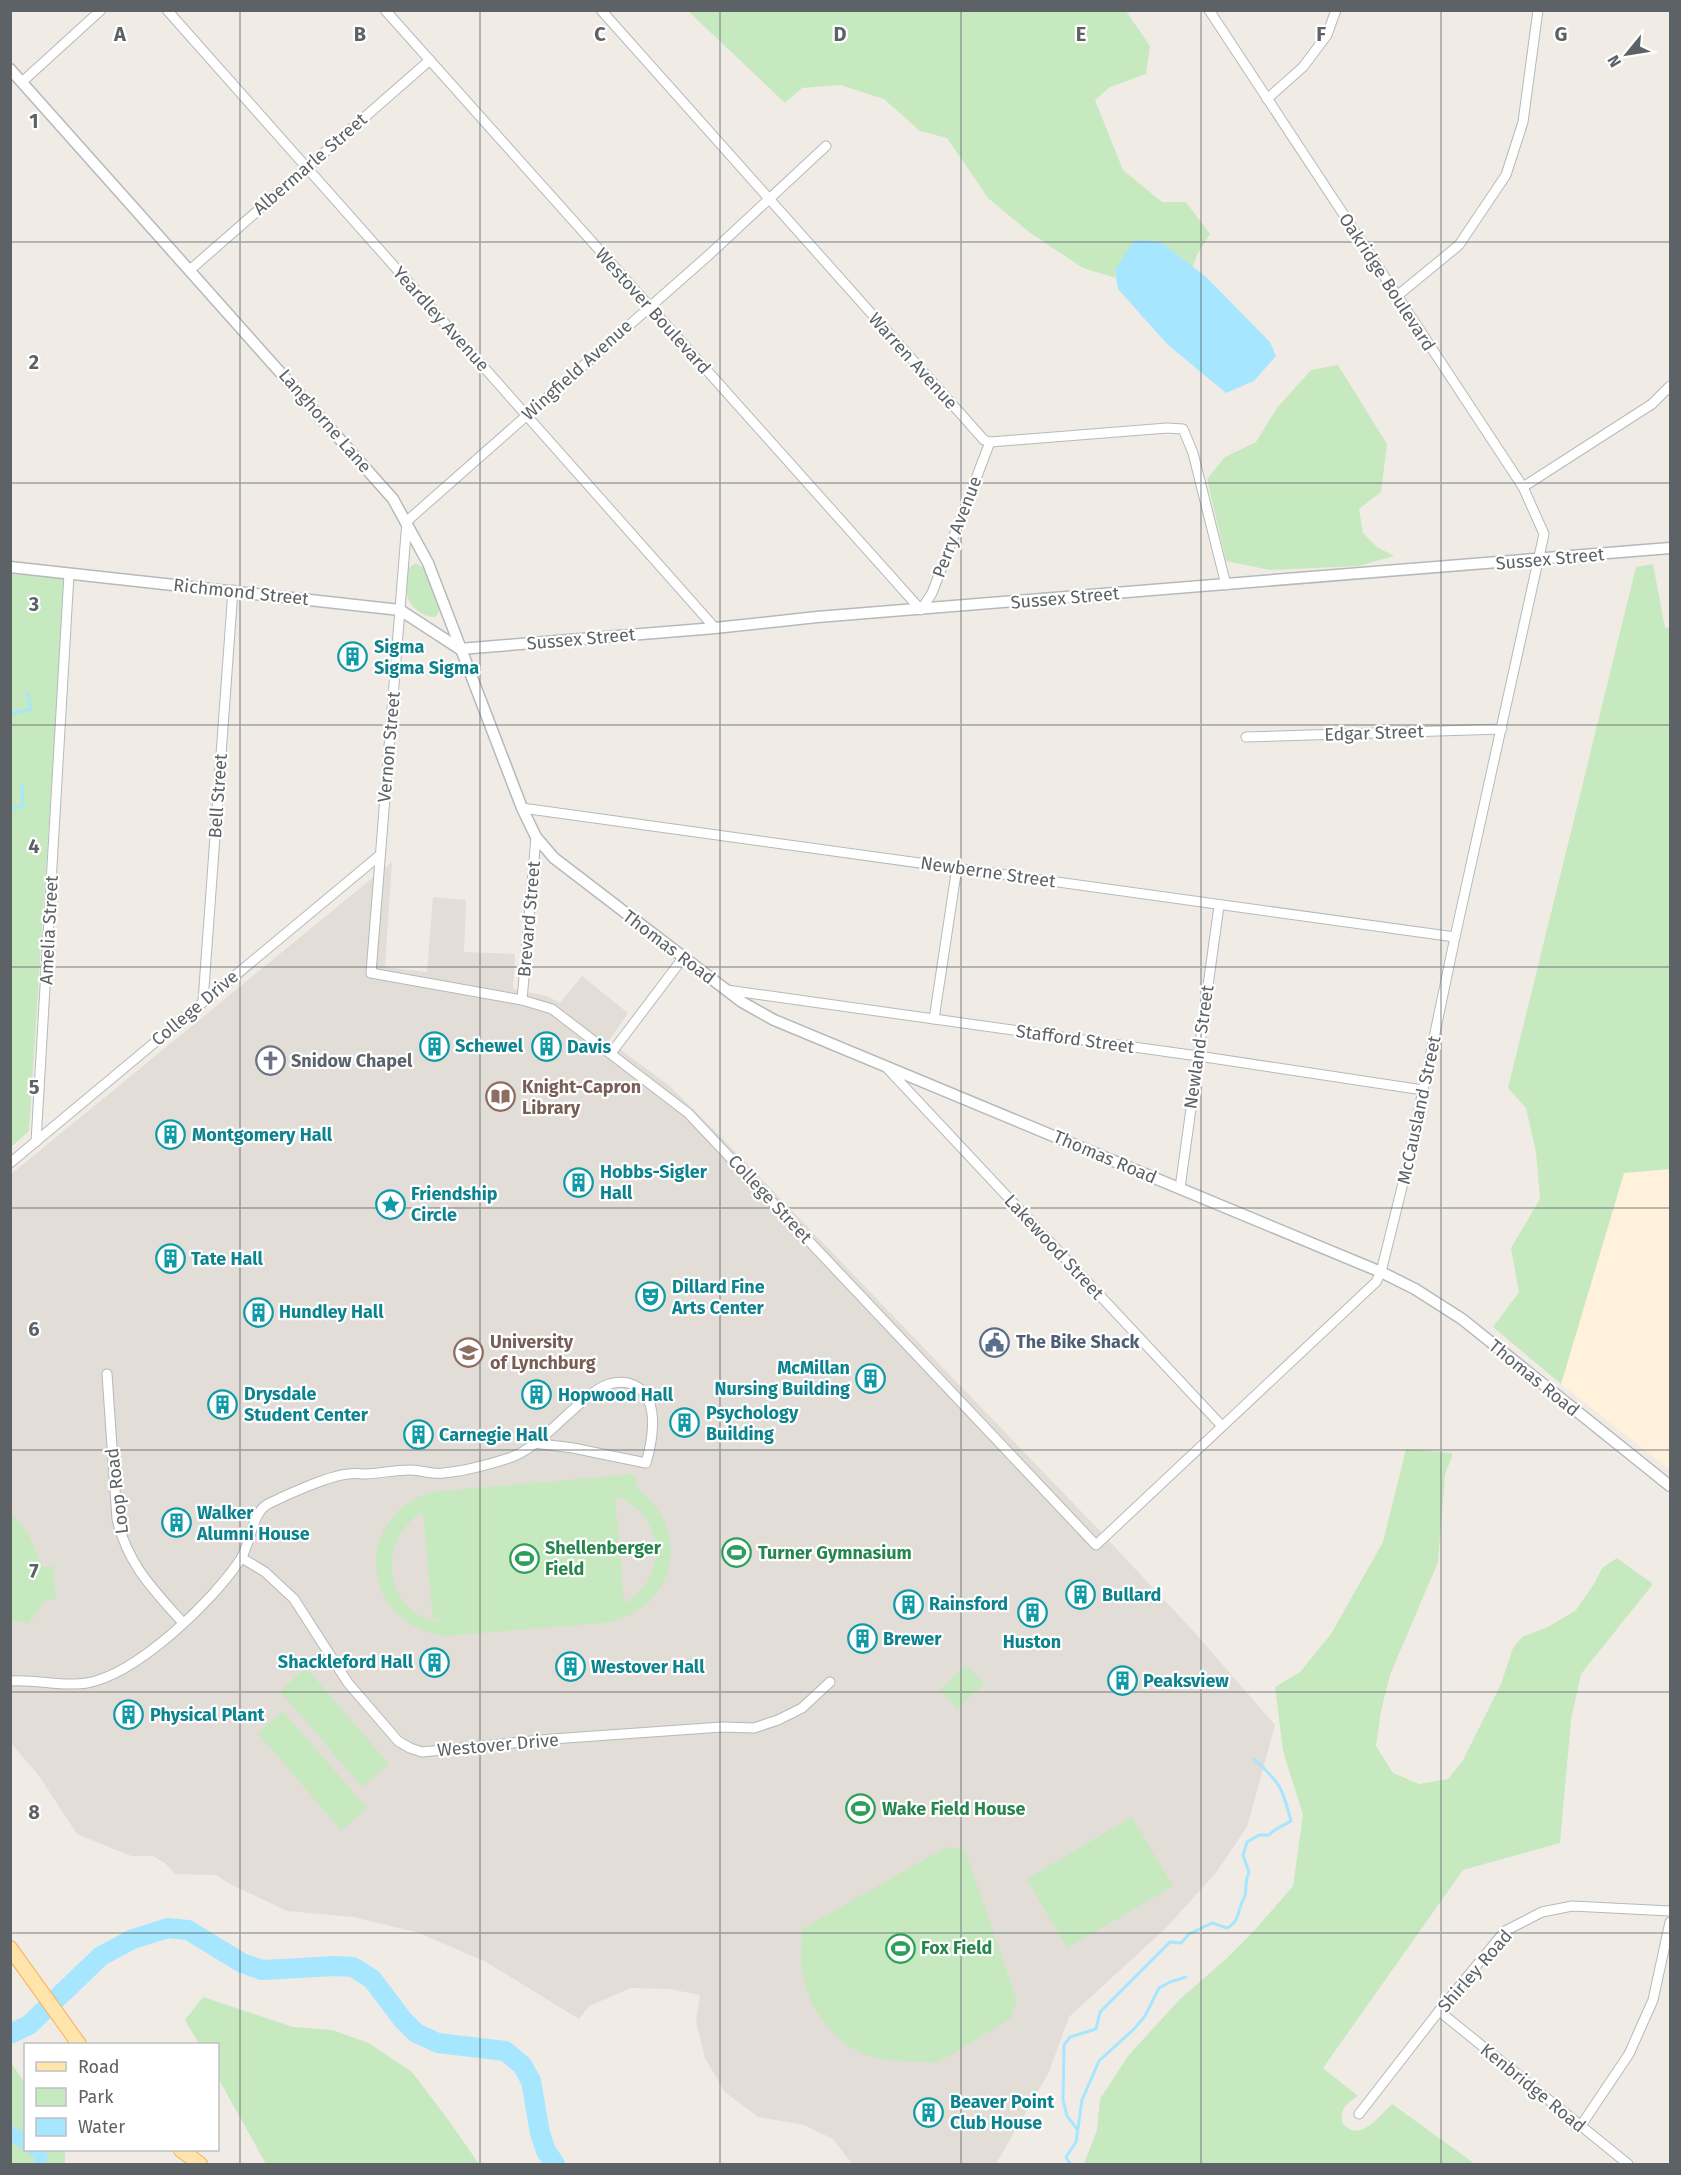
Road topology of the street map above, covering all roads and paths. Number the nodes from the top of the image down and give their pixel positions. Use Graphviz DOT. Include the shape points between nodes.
graph roads {
  1 [pos="101,10"];
  2 [pos="167,10"];
  3 [pos="386,10"];
  4 [pos="601,10"];
  5 [pos="1209,10"];
  6 [pos="1336,10"];
  7 [pos="1538,10"];
  8 [pos="430,60"];
  9 [pos="10,69"];
  10 [pos="22,82"];
  11 [pos="1267,99"];
  12 [pos="826,146"];
  13 [pos="306,167"];
  14 [pos="770,200"];
  15 [pos="191,269"];
  16 [pos="1397,296"];
  17 [pos="649,307"];
  18 [pos="1671,386"];
  19 [pos="527,416"];
  20 [pos="990,442"];
  21 [pos="1523,487"];
  22 [pos="407,521"];
  23 [pos="1671,548"];
  24 [pos="1539,560"];
  25 [pos="10,567"];
  26 [pos="69,574"];
  27 [pos="1226,585"];
  28 [pos="233,590"];
  29 [pos="400,610"];
  30 [pos="921,610"];
  31 [pos="715,628"];
  32 [pos="460,649"];
  33 [pos="1502,729"];
  34 [pos="1246,737"];
  35 [pos="522,808"];
  36 [pos="536,837"];
  37 [pos="380,855"];
  38 [pos="957,867"];
  39 [pos="1219,906"];
  40 [pos="1455,938"];
  41 [pos="683,958"];
  42 [pos="370,973"];
  43 [pos="727,990"];
  44 [pos="522,1000"];
  45 [pos="203,1001"];
  46 [pos="934,1018"];
  47 [pos="612,1053"];
  48 [pos="1198,1056"];
  49 [pos="886,1067"];
  50 [pos="1423,1090"];
  51 [pos="36,1142"];
  52 [pos="10,1163"];
  53 [pos="1180,1188"];
  54 [pos="1382,1272"];
  55 [pos="107,1374"];
  56 [pos="1222,1426"];
  57 [pos="534,1443"];
  58 [pos="1671,1486"];
  59 [pos="1096,1545"];
  60 [pos="242,1558"];
  61 [pos="183,1623"];
  62 [pos="10,1681"];
  63 [pos="830,1682"];
  64 [pos="1671,1911"];
  65 [pos="1671,1922"];
  66 [pos="10,1948"];
  67 [pos="1439,2011"];
  68 [pos="78,2043"];
  69 [pos="1359,2114"];
  70 [pos="1580,2127"];
  71 [pos="182,2151"];
  72 [pos="200,2164"];
  73 [pos="1628,2164"];
  1 -- 10 [label="street"];
  2 -- 13 [label="street, Yeardley Avenue"];
  3 -- 8 [label="street, Westover Boulevard"];
  4 -- 14 [label="street, Warren Avenue"];
  5 -- 11 [label="street, Oakridge Boulevard"];
  6 -- 11 [label="street" via="1327,35 1303,67"];
  7 -- 16 [label="street" via="1523,122 1506,175 1459,245"];
  8 -- 13 [label="street, Albermarle Street"];
  8 -- 17 [label="street, Westover Boulevard"];
  9 -- 10 [label="street, Langhorne Lane"];
  10 -- 15 [label="street, Langhorne Lane"];
  11 -- 16 [label="street, Oakridge Boulevard"];
  12 -- 14 [label="street, Wingfield Avenue"];
  13 -- 15 [label="street, Albermarle Street"];
  13 -- 19 [label="street, Yeardley Avenue"];
  14 -- 17 [label="street, Wingfield Avenue"];
  14 -- 20 [label="street, Warren Avenue" via="970,426"];
  15 -- 22 [label="street, Langhorne Lane" via="393,499"];
  16 -- 21 [label="street, Oakridge Boulevard"];
  17 -- 19 [label="street, Wingfield Avenue"];
  17 -- 30 [label="street, Westover Boulevard"];
  18 -- 21 [label="street" via="1652,404"];
  19 -- 22 [label="street, Wingfield Avenue"];
  19 -- 31 [label="street, Yeardley Avenue"];
  20 -- 27 [label="street" via="1183,429 1193,453"];
  20 -- 30 [label="street, Perry Avenue" via="932,593"];
  21 -- 24 [label="street, Oakridge Boulevard" via="1544,534"];
  22 -- 29 [label="street, Vernon Street"];
  22 -- 32 [label="street, Langhorne Lane" via="428,563"];
  23 -- 24 [label="street, Sussex Street"];
  24 -- 27 [label="street, Sussex Street"];
  24 -- 33 [label="street, McCausland Street"];
  25 -- 26 [label="street, Richmond Street"];
  26 -- 28 [label="street, Richmond Street"];
  26 -- 51 [label="street, Amelia Street"];
  27 -- 30 [label="street, Sussex Street"];
  28 -- 29 [label="street, Richmond Street"];
  28 -- 45 [label="street, Bell Street"];
  29 -- 32 [label="street, Richmond Street"];
  29 -- 37 [label="street, Vernon Street"];
  30 -- 31 [label="street, Sussex Street"];
  31 -- 32 [label="street, Sussex Street"];
  32 -- 35 [label="street, Langhorne Lane"];
  33 -- 34 [label="street, Edgar Street"];
  33 -- 40 [label="street, McCausland Street"];
  35 -- 36 [label="street, Langhorne Lane"];
  35 -- 38 [label="street, Newberne Street"];
  36 -- 41 [label="street, Thomas Road" via="574,875"];
  36 -- 44 [label="street, Brevard Street"];
  37 -- 42 [label="street, Vernon Street"];
  37 -- 45 [label="street, College Drive"];
  38 -- 39 [label="street, Newberne Street"];
  38 -- 46 [label="street"];
  39 -- 40 [label="street, Newberne Street"];
  39 -- 48 [label="street, Newland Street"];
  40 -- 50 [label="street, McCausland Street"];
  41 -- 43 [label="street, Thomas Road"];
  41 -- 47 [label="street"];
  42 -- 44 [label="street, College Street"];
  43 -- 46 [label="street, Stafford Street"];
  43 -- 49 [label="street, Thomas Road" via="774,1020"];
  44 -- 47 [label="street, College Street" via="552,1009"];
  45 -- 51 [label="street, College Drive"];
  46 -- 48 [label="street, Stafford Street"];
  47 -- 59 [label="street, College Street" via="688,1113"];
  48 -- 50 [label="street, Stafford Street"];
  48 -- 53 [label="street, Newland Street"];
  49 -- 53 [label="street, Thomas Road"];
  49 -- 56 [label="street, Lakewood Street"];
  50 -- 54 [label="street, McCausland Street"];
  51 -- 52 [label="street, College Drive"];
  53 -- 54 [label="street, Thomas Road"];
  54 -- 56 [label="street, McCausland Street" via="1376,1282"];
  54 -- 58 [label="street, Thomas Road" via="1462,1319"];
  55 -- 61 [label="street, Loop Road" via="117,1519 122,1539 134,1565"];
  56 -- 59 [label="street, McCausland Street"];
  57 -- 57 [label="street" via="646,1463 652,1411 640,1390 629,1383 613,1383 603,1386"];
  57 -- 60 [label="street" via="519,1455 483,1467 440,1474 412,1470 346,1474 322,1482 265,1505"];
  60 -- 61 [label="street" via="216,1593"];
  60 -- 63 [label="street, Westover Drive" via="265,1572 294,1599 348,1683 398,1741 422,1752 688,1729 754,1728 802,1708"];
  61 -- 62 [label="street" via="131,1665 104,1679 75,1684"];
  64 -- 67 [label="street, Shirley Road" via="1572,1906 1542,1912 1505,1931"];
  65 -- 70 [label="street" via="1653,2000 1629,2054"];
  66 -- 68 [label="main road"];
  67 -- 69 [label="street, Shirley Road"];
  67 -- 70 [label="street, Kenbridge Road"];
  70 -- 73 [label="street, Kenbridge Road"];
  71 -- 72 [label="main road"];
}
